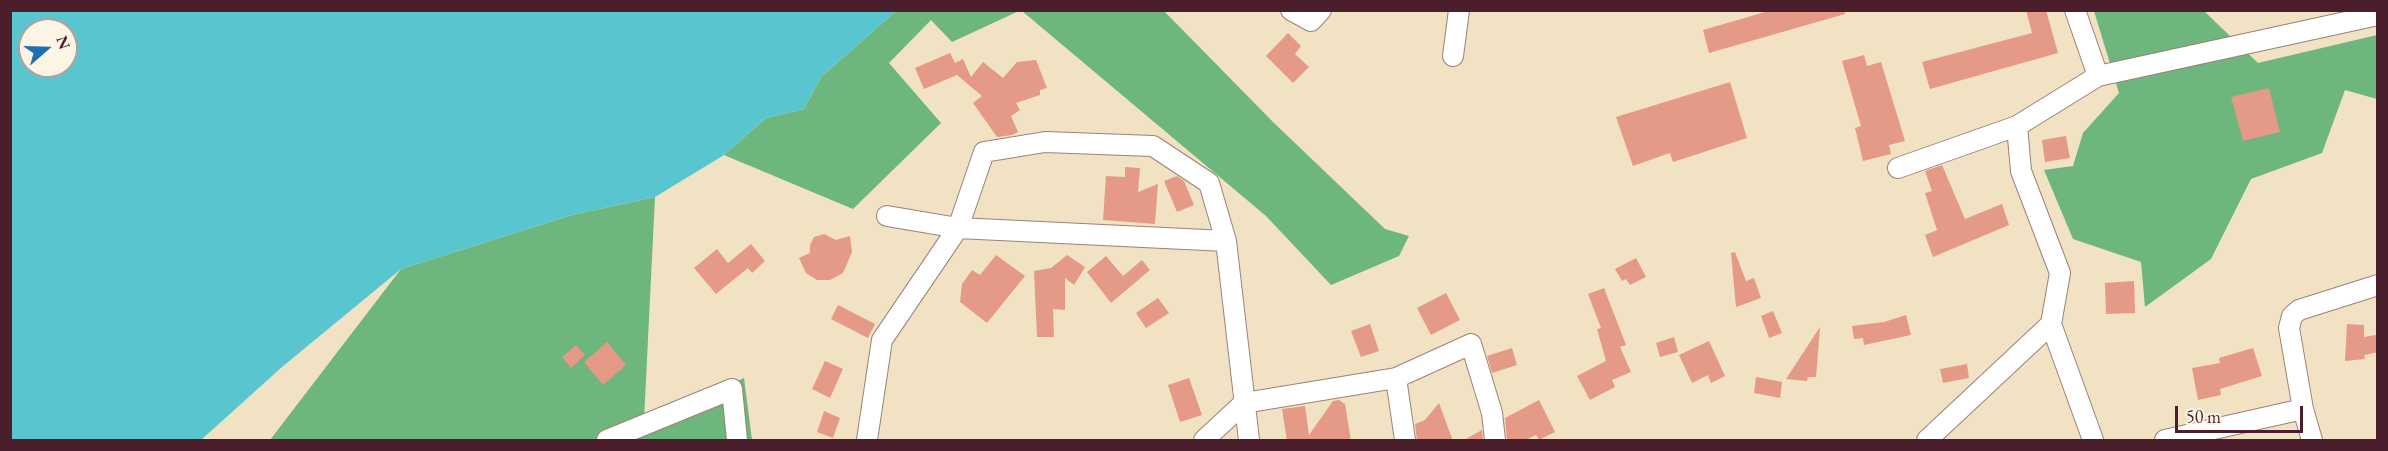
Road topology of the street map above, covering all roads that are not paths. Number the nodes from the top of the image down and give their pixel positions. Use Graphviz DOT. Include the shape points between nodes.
graph roads {
  1 [pos="1291,10"];
  2 [pos="1321,10"];
  3 [pos="1460,10"];
  4 [pos="2075,10"];
  5 [pos="2378,15"];
  6 [pos="1453,56"];
  7 [pos="2098,76"];
  8 [pos="2017,126"];
  9 [pos="1898,168"];
  10 [pos="886,216"];
  11 [pos="958,228"];
  12 [pos="1226,241"];
  13 [pos="2378,285"];
  14 [pos="2051,324"];
  15 [pos="1396,378"];
  16 [pos="1244,403"];
  17 [pos="2303,409"];
  18 [pos="607,441"];
  19 [pos="737,441"];
  20 [pos="867,441"];
  21 [pos="1204,441"];
  22 [pos="1249,441"];
  23 [pos="1405,441"];
  24 [pos="1495,441"];
  25 [pos="1926,441"];
  26 [pos="2093,441"];
  27 [pos="2164,441"];
  28 [pos="2312,441"];
  1 -- 2 [label="street" via="1311,21"];
  3 -- 6 [label="street"];
  4 -- 7 [label="street"];
  5 -- 7 [label="street"];
  7 -- 8 [label="street"];
  8 -- 9 [label="street"];
  8 -- 14 [label="street" via="2021,171 2060,273"];
  10 -- 11 [label="street"];
  11 -- 12 [label="street"];
  11 -- 12 [label="street" via="984,152 1045,142 1154,146 1209,183"];
  11 -- 20 [label="street" via="882,340"];
  12 -- 16 [label="street"];
  13 -- 17 [label="street" via="2292,316 2289,328"];
  14 -- 25 [label="street"];
  14 -- 26 [label="street"];
  15 -- 16 [label="street"];
  15 -- 23 [label="street"];
  15 -- 24 [label="street" via="1471,344 1492,412"];
  16 -- 21 [label="street"];
  16 -- 22 [label="street"];
  17 -- 27 [label="street"];
  17 -- 28 [label="street"];
  18 -- 19 [label="street" via="732,389"];
}
